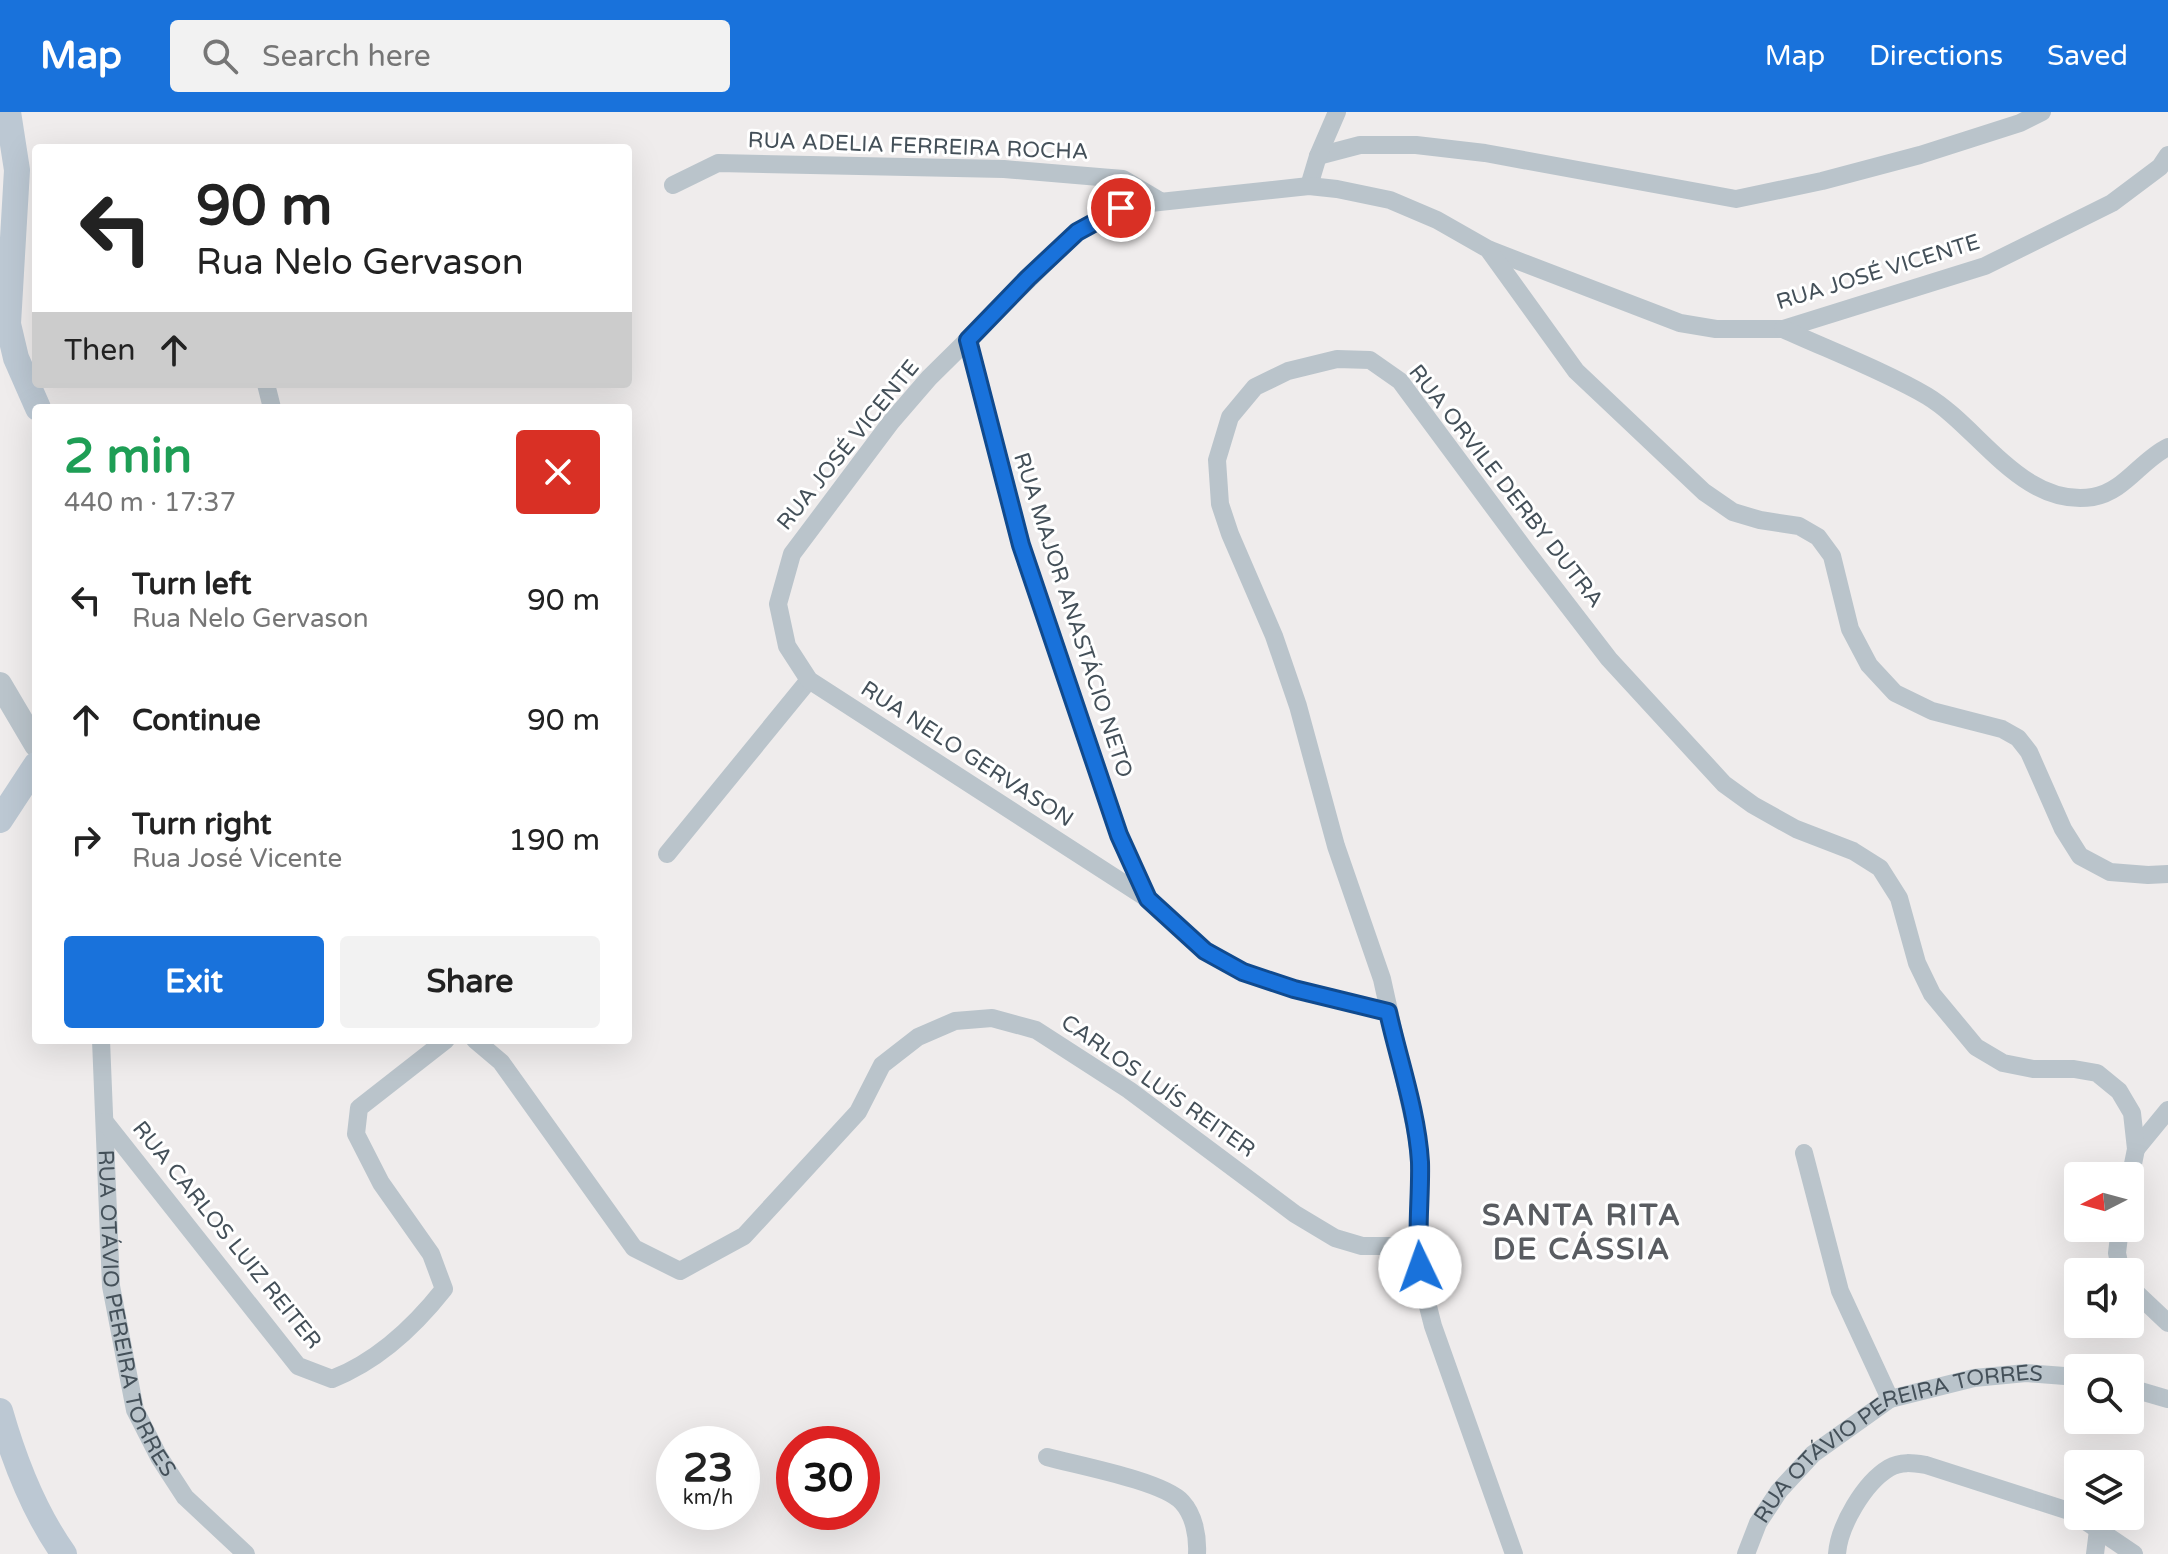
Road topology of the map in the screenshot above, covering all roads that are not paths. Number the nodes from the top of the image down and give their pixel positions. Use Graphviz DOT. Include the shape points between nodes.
graph roads {
  1 [pos="8,112"];
  2 [pos="1337,112"];
  3 [pos="2042,112"];
  4 [pos="2168,155"];
  5 [pos="1318,156"];
  6 [pos="26,172"];
  7 [pos="673,185"];
  8 [pos="1309,186"];
  9 [pos="1160,201"];
  10 [pos="7,216"];
  11 [pos="1488,249"];
  12 [pos="1783,329"];
  13 [pos="968,340"];
  14 [pos="36,404"];
  15 [pos="2168,447"];
  16 [pos="787,646"];
  17 [pos="809,680"];
  18 [pos="0,684"];
  19 [pos="32,738"];
  20 [pos="32,771"];
  21 [pos="0,820"];
  22 [pos="667,854"];
  23 [pos="2168,874"];
  24 [pos="1148,899"];
  25 [pos="1388,1012"];
  26 [pos="101,1044"];
  27 [pos="441,1044"];
  28 [pos="480,1044"];
  29 [pos="2168,1110"];
  30 [pos="105,1122"];
  31 [pos="2136,1149"];
  32 [pos="1804,1153"];
  33 [pos="2133,1162"];
  34 [pos="1418,1246"];
  35 [pos="2144,1300"];
  36 [pos="2168,1323"];
  37 [pos="2064,1376"];
  38 [pos="2144,1392"];
  39 [pos="1890,1399"];
  40 [pos="2168,1399"];
  41 [pos="0,1411"];
  42 [pos="1047,1457"];
  43 [pos="2064,1509"];
  44 [pos="2098,1530"];
  45 [pos="64,1554"];
  46 [pos="246,1554"];
  47 [pos="1197,1554"];
  48 [pos="1514,1554"];
  49 [pos="1746,1554"];
  50 [pos="1837,1554"];
  51 [pos="2095,1554"];
  52 [pos="2134,1554"];
  1 -- 6 [label="main road"];
  2 -- 5 [label="street"];
  3 -- 5 [label="street" via="1920,155 1736,199 1416,145 1360,145"];
  4 -- 12 [label="street, RUA JOSÉ VICENTE" via="2112,203 1985,266"];
  5 -- 8 [label="street"];
  6 -- 10 [label="main road"];
  7 -- 9 [label="street, RUA ADELIA FERREIRA ROCHA" via="718,163 1004,169 1123,179"];
  8 -- 9 [label="street, RUA JOSÉ VICENTE"];
  8 -- 11 [label="street, RUA JOSÉ VICENTE" via="1390,200"];
  9 -- 13 [label="street, RUA JOSÉ VICENTE" via="1121,208 1077,232"];
  10 -- 14 [label="main road" via="8,324"];
  11 -- 12 [label="street, RUA JOSÉ VICENTE" via="1680,323"];
  11 -- 23 [label="street" via="1576,371 1704,492 1733,512 1799,526 1818,537 1832,556 1850,629 1869,665 1895,693 1932,711 2018,738 2080,856 2110,872"];
  12 -- 15 [label="street" via="1925,395 2013,471 2046,492 2074,499 2097,497"];
  13 -- 16 [label="street, RUA JOSÉ VICENTE" via="891,422 792,554 778,604"];
  13 -- 24 [label="street, RUA MAJOR ANASTÁCIO NETO" via="1021,545 1119,835"];
  16 -- 17 [label="street, RUA NELO GERVASON"];
  17 -- 22 [label="street"];
  17 -- 24 [label="street, RUA NELO GERVASON"];
  18 -- 19 [label="street"];
  20 -- 21 [label="main road"];
  24 -- 25 [label="street, RUA NELO GERVASON" via="1205,951 1243,972"];
  25 -- 31 [label="street, RUA ORVILE DERBY DUTRA" via="1298,706 1220,504 1217,460 1230,417 1255,387 1288,371 1337,359 1370,360 1400,381 1609,659 1724,784 1785,823 1880,868 1899,898 1917,963 1932,994 1976,1047 2003,1063 2097,1073 2119,1091 2132,1113"];
  25 -- 34 [label="street, RUA ORVILE DERBY DUTRA" via="1420,1161"];
  26 -- 30 [label="street, RUA OTÁVIO PEREIRA TORRES"];
  27 -- 30 [label="street, RUA CARLOS LUIZ REITER" via="359,1108 356,1134 381,1183 431,1254 444,1289 418,1322 358,1369 332,1379 298,1366"];
  28 -- 34 [label="street, CARLOS LUÍS REITER" via="501,1062 634,1248 680,1271 744,1236 858,1112 882,1065 918,1037 943,1026 992,1018 1036,1030 1335,1238 1362,1246"];
  29 -- 31 [label="street"];
  30 -- 46 [label="street, RUA OTÁVIO PEREIRA TORRES" via="111,1286 135,1410 185,1497"];
  31 -- 33 [label="street, RUA ORVILE DERBY DUTRA"];
  32 -- 39 [label="street" via="1840,1291"];
  34 -- 48 [label="street, RUA ORVILE DERBY DUTRA" via="1433,1326"];
  35 -- 36 [label="street"];
  37 -- 39 [label="street, RUA OTÁVIO PEREIRA TORRES" via="1974,1378"];
  38 -- 40 [label="street"];
  39 -- 49 [label="street, RUA OTÁVIO PEREIRA TORRES" via="1813,1454 1779,1491"];
  41 -- 45 [label="main road" via="23,1478"];
  42 -- 47 [label="street" via="1161,1488 1181,1500 1192,1517"];
  43 -- 50 [label="street" via="1906,1462 1875,1480 1846,1519"];
  44 -- 51 [label="street"];
  44 -- 52 [label="street"];
}
